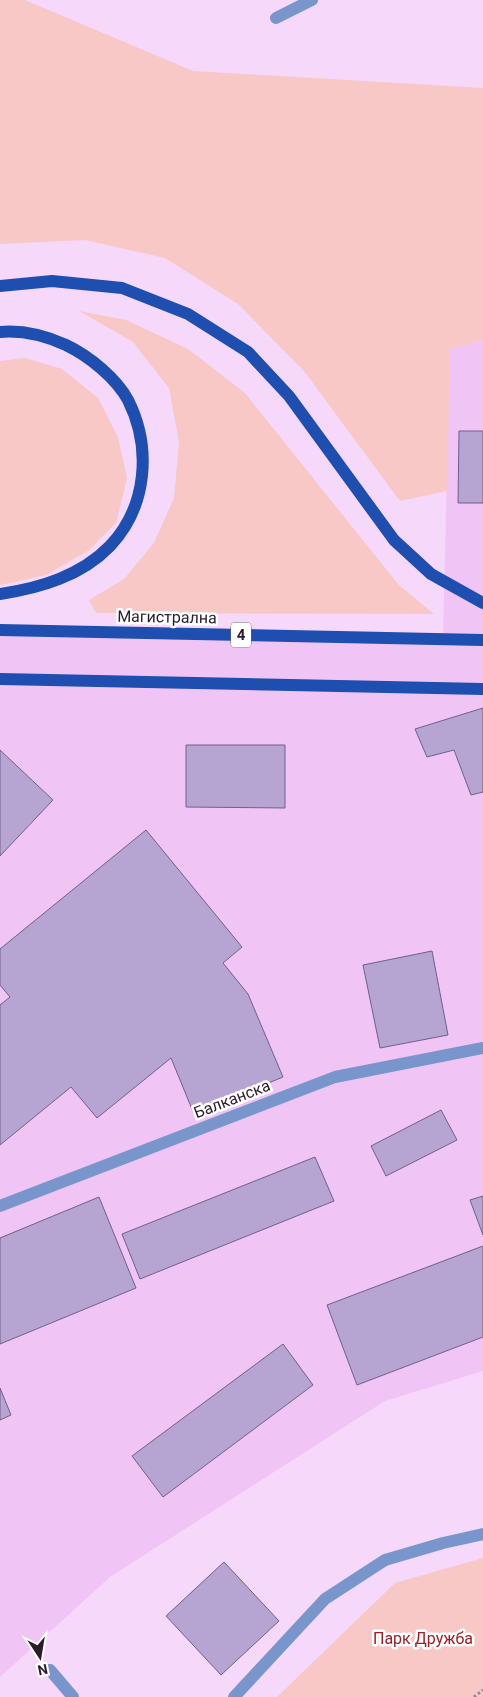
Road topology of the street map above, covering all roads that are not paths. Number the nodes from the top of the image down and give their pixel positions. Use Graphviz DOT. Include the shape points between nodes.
graph roads {
  1 [pos="312,0"];
  2 [pos="276,18"];
  3 [pos="0,286"];
  4 [pos="0,332"];
  5 [pos="0,594"];
  6 [pos="483,602"];
  7 [pos="0,630"];
  8 [pos="483,640"];
  9 [pos="0,680"];
  10 [pos="483,689"];
  11 [pos="483,1048"];
  12 [pos="0,1206"];
  13 [pos="483,1534"];
  14 [pos="50,1670"];
  15 [pos="73,1697"];
  16 [pos="234,1697"];
  1 -- 2 [label="street"];
  3 -- 6 [label="main road" via="52,281 122,288 188,314 248,352 289,396 394,540 431,574"];
  4 -- 5 [label="main road" via="53,339 98,365 128,399 143,449 142,478 136,504 125,527 110,546 90,563 62,578 27,590"];
  7 -- 8 [label="main road, Магистрална / 4"];
  9 -- 10 [label="main road"];
  11 -- 12 [label="street, Балканска" via="335,1076"];
  13 -- 16 [label="street" via="385,1560 325,1599"];
  14 -- 15 [label="street"];
}
